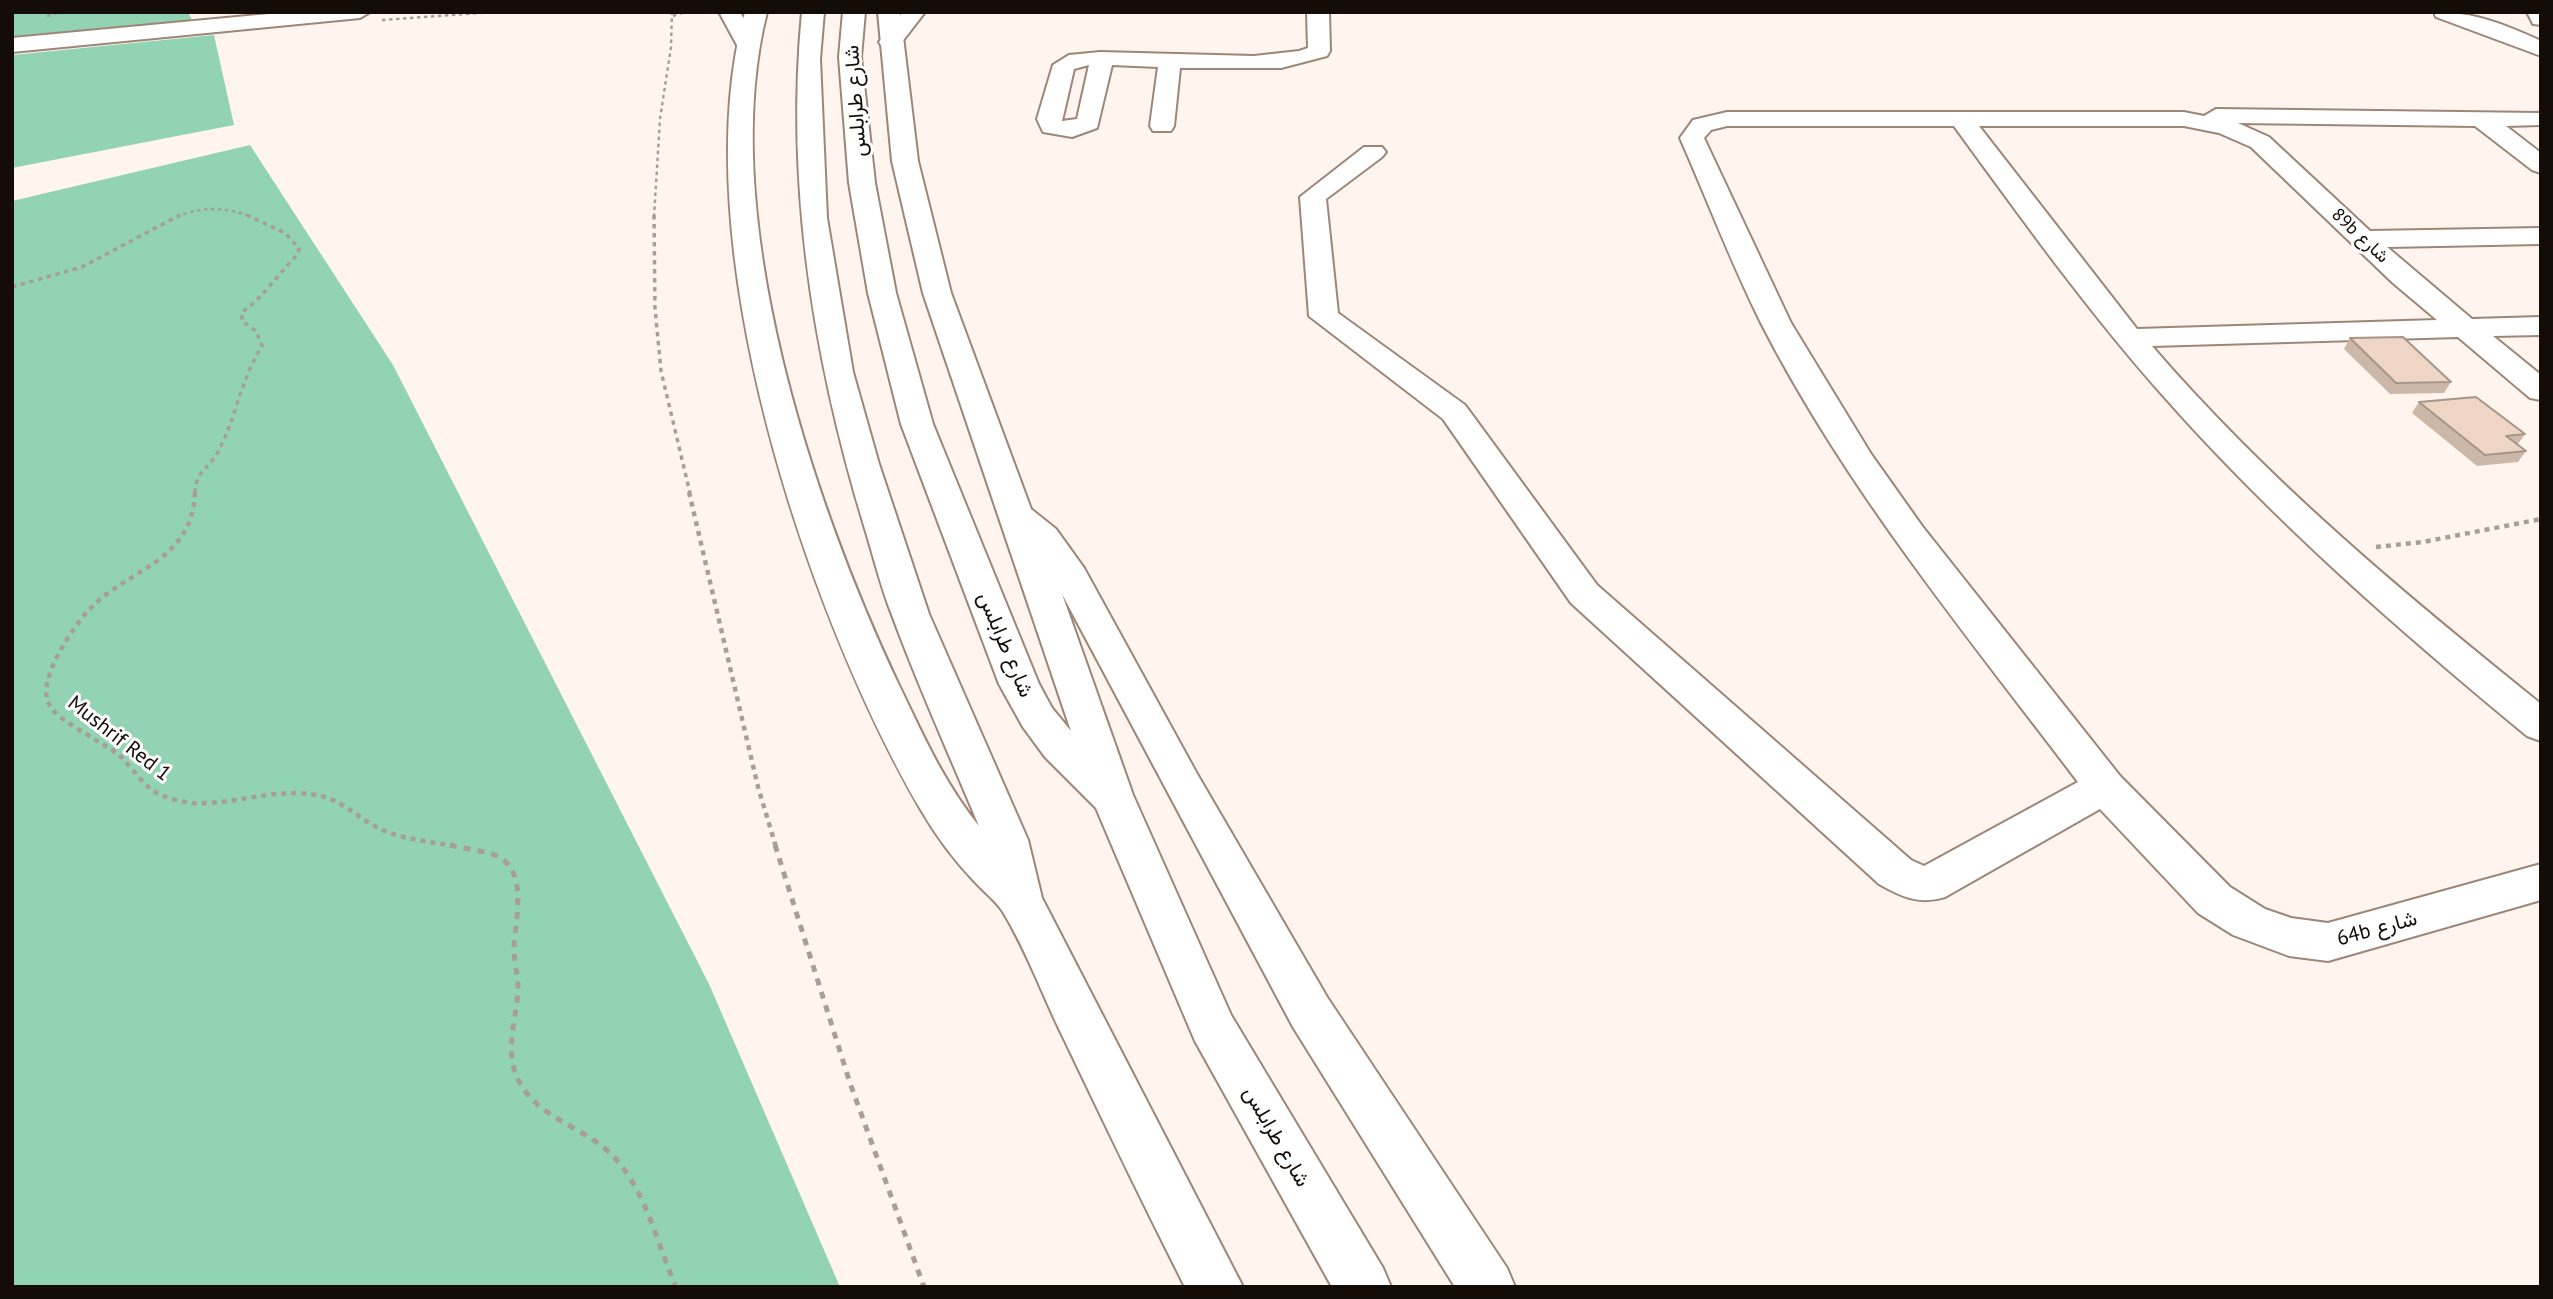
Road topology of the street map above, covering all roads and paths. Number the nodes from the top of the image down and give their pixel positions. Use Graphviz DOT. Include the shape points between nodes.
graph roads {
  1 [pos="360,12"];
  2 [pos="685,12"];
  3 [pos="729,12"];
  4 [pos="813,12"];
  5 [pos="854,12"];
  6 [pos="915,12"];
  7 [pos="1318,12"];
  8 [pos="2444,12"];
  9 [pos="2460,12"];
  10 [pos="2537,12"];
  11 [pos="2511,13"];
  12 [pos="673,14"];
  13 [pos="2541,19"];
  14 [pos="751,27"];
  15 [pos="890,27"];
  16 [pos="12,45"];
  17 [pos="2541,50"];
  18 [pos="1102,59"];
  19 [pos="1170,60"];
  20 [pos="2480,118"];
  21 [pos="2534,119"];
  22 [pos="1962,120"];
  23 [pos="2205,121"];
  24 [pos="1162,125"];
  25 [pos="1373,152"];
  26 [pos="2541,165"];
  27 [pos="2541,236"];
  28 [pos="2363,239"];
  29 [pos="12,287"];
  30 [pos="2541,326"];
  31 [pos="2463,329"];
  32 [pos="2129,338"];
  33 [pos="2541,391"];
  34 [pos="1012,512"];
  35 [pos="2541,519"];
  36 [pos="2337,551"];
  37 [pos="2541,726"];
  38 [pos="2105,787"];
  39 [pos="1114,799"];
  40 [pos="2541,882"];
  41 [pos="1019,898"];
  42 [pos="676,1287"];
  43 [pos="924,1287"];
  44 [pos="1215,1287"];
  45 [pos="1363,1287"];
  46 [pos="1487,1287"];
  1 -- 16 [label="main road"];
  2 -- 12 [label="path"];
  3 -- 14 [label="main road" via="738,23"];
  4 -- 41 [label="main road, شارع طرابلس" via="809,59 814,218 838,372 910,614 1006,841"];
  5 -- 39 [label="main road, شارع طرابلس" via="850,57 862,183 882,293 917,424 1019,684 1060,746"];
  6 -- 15 [label="main road"];
  7 -- 19 [label="main road" via="1321,44 1311,56 1279,61"];
  8 -- 17 [label="main road"];
  9 -- 11 [label="main road"];
  10 -- 13 [label="main road"];
  12 -- 43 [label="path" via="657,169 654,306 661,371 758,787 842,1058"];
  14 -- 41 [label="main road" via="740,126 741,186 755,303 775,395 817,532 872,670 927,784 965,842"];
  15 -- 34 [label="main road" via="905,161 937,293"];
  18 -- 19 [label="main road"];
  19 -- 24 [label="main road"];
  20 -- 21 [label="main road"];
  20 -- 23 [label="main road" via="2218,115"];
  20 -- 26 [label="main road"];
  22 -- 23 [label="main road, 89b شارع"];
  22 -- 32 [label="main road"];
  22 -- 38 [label="main road, 64b شارع" via="1727,119 1702,125 1692,138 1776,323 1855,456 1909,534"];
  23 -- 28 [label="main road, 89b شارع" via="2260,142"];
  25 -- 38 [label="main road" via="1312,197 1324,316 1454,412 1584,594 1895,872 1915,883 1929,884"];
  27 -- 28 [label="main road"];
  28 -- 31 [label="main road, 89b شارع"];
  29 -- 42 [label="path, Mushrif Red 1" via="52,278 103,257 163,222 194,211 239,211 295,241 298,254 259,300 242,312 242,321 256,331 262,346 249,366 217,454 203,467 195,484 187,532 170,551 121,584 80,621 56,657 46,689 48,703 119,755 154,792 192,803 309,794 342,802 385,831 507,862 518,888 514,951 518,985 511,1054 515,1074 536,1105 614,1157 648,1212"];
  30 -- 31 [label="main road"];
  31 -- 32 [label="main road"];
  31 -- 33 [label="main road, 89b شارع"];
  32 -- 36 [label="main road" via="2238,458"];
  34 -- 39 [label="main road"];
  34 -- 46 [label="main road" via="1044,537 1066,568 1310,1013"];
  35 -- 36 [label="path" via="2423,542"];
  36 -- 37 [label="main road"];
  38 -- 40 [label="main road, 64b شارع" via="2214,900 2249,922 2289,937 2328,942"];
  39 -- 45 [label="main road, شارع طرابلس" via="1212,1026"];
  41 -- 44 [label="main road, شارع طرابلس"];
}
